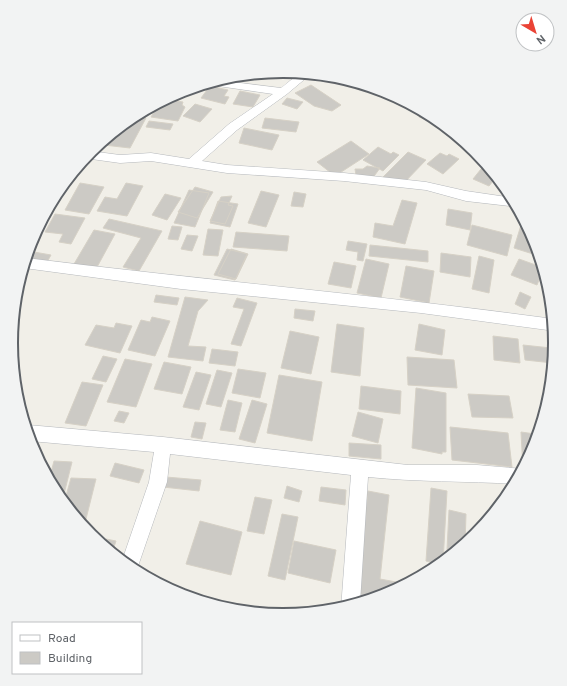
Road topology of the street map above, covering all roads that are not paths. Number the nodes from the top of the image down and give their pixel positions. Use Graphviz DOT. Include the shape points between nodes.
graph roads {
  1 [pos="301,78"];
  2 [pos="226,84"];
  3 [pos="283,92"];
  4 [pos="95,156"];
  5 [pos="192,163"];
  6 [pos="508,202"];
  7 [pos="30,264"];
  8 [pos="548,324"];
  9 [pos="34,435"];
  10 [pos="164,445"];
  11 [pos="360,467"];
  12 [pos="513,476"];
  13 [pos="131,561"];
  14 [pos="350,599"];
  1 -- 3 [label="street"];
  2 -- 3 [label="street"];
  3 -- 5 [label="street" via="233,127"];
  4 -- 5 [label="street" via="120,159 151,157"];
  5 -- 6 [label="street" via="258,172 344,177 426,186 466,196"];
  7 -- 8 [label="street" via="181,283 421,307"];
  9 -- 10 [label="street"];
  10 -- 11 [label="street"];
  10 -- 13 [label="street" via="158,482"];
  11 -- 12 [label="street" via="408,473"];
  11 -- 14 [label="street"];
}
